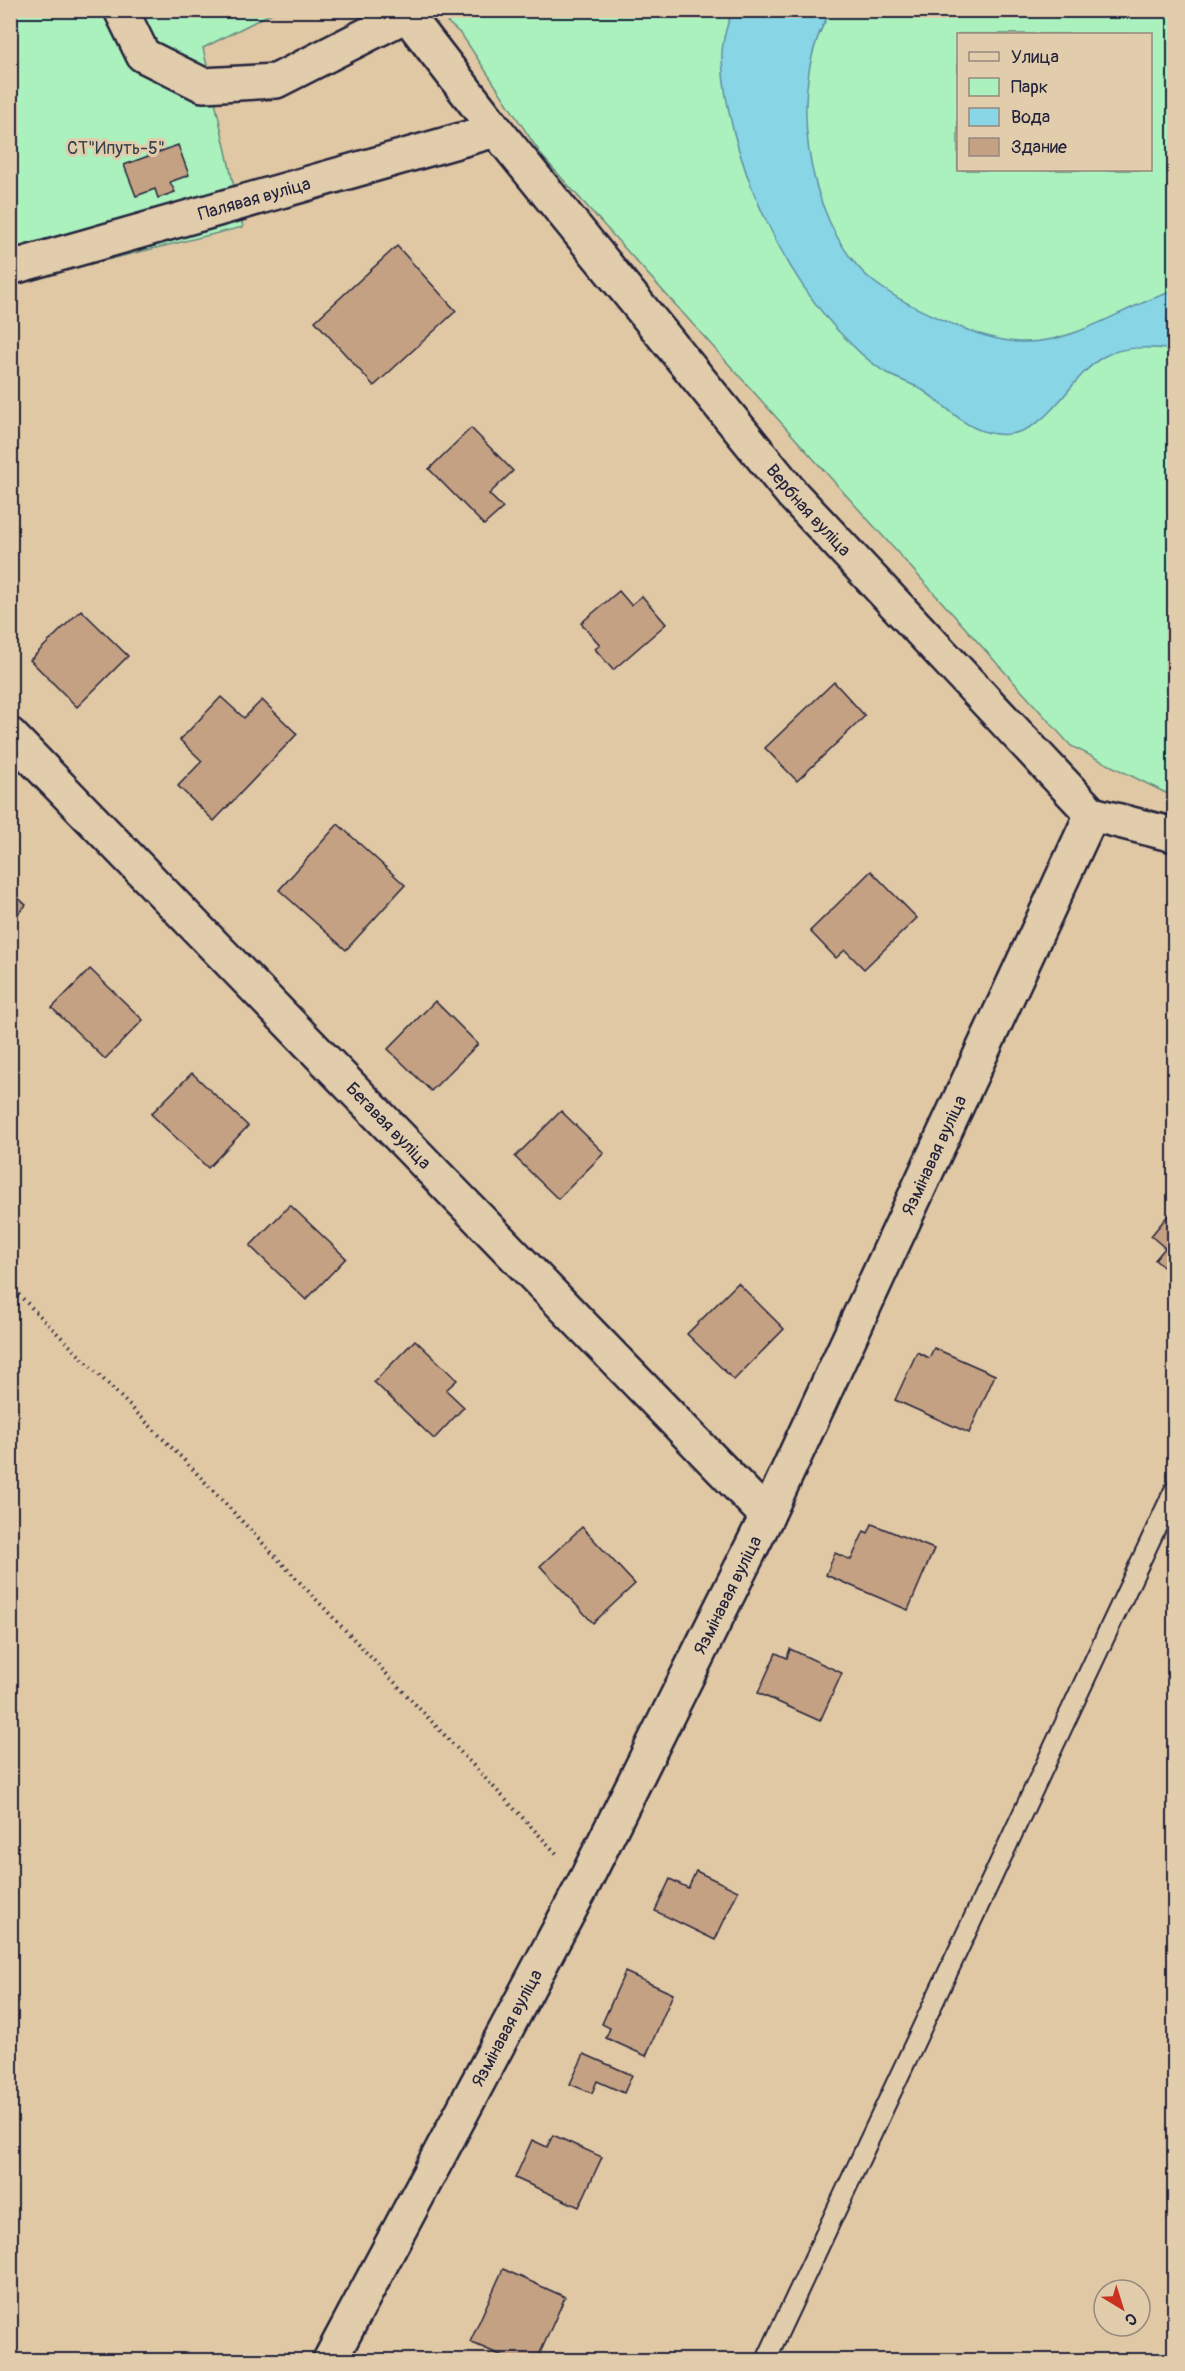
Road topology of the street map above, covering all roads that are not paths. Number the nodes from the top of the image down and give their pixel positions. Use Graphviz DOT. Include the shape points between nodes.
graph roads {
  1 [pos="121,10"];
  2 [pos="405,13"];
  3 [pos="496,130"];
  4 [pos="10,268"];
  5 [pos="10,735"];
  6 [pos="1092,814"];
  7 [pos="1174,836"];
  8 [pos="1174,1490"];
  9 [pos="767,1516"];
  10 [pos="330,2361"];
  11 [pos="766,2361"];
  1 -- 2 [label="street" via="143,55 203,85 276,81"];
  2 -- 3 [label="street, Вербная вуліца"];
  3 -- 4 [label="street, Палявая вуліца"];
  3 -- 6 [label="street, Вербная вуліца" via="793,495"];
  5 -- 9 [label="street, Бегавая вуліца"];
  6 -- 7 [label="street"];
  6 -- 9 [label="street, Язмінавая вуліца"];
  8 -- 11 [label="lane"];
  9 -- 10 [label="street, Язмінавая вуліца" via="584,1883"];
}
